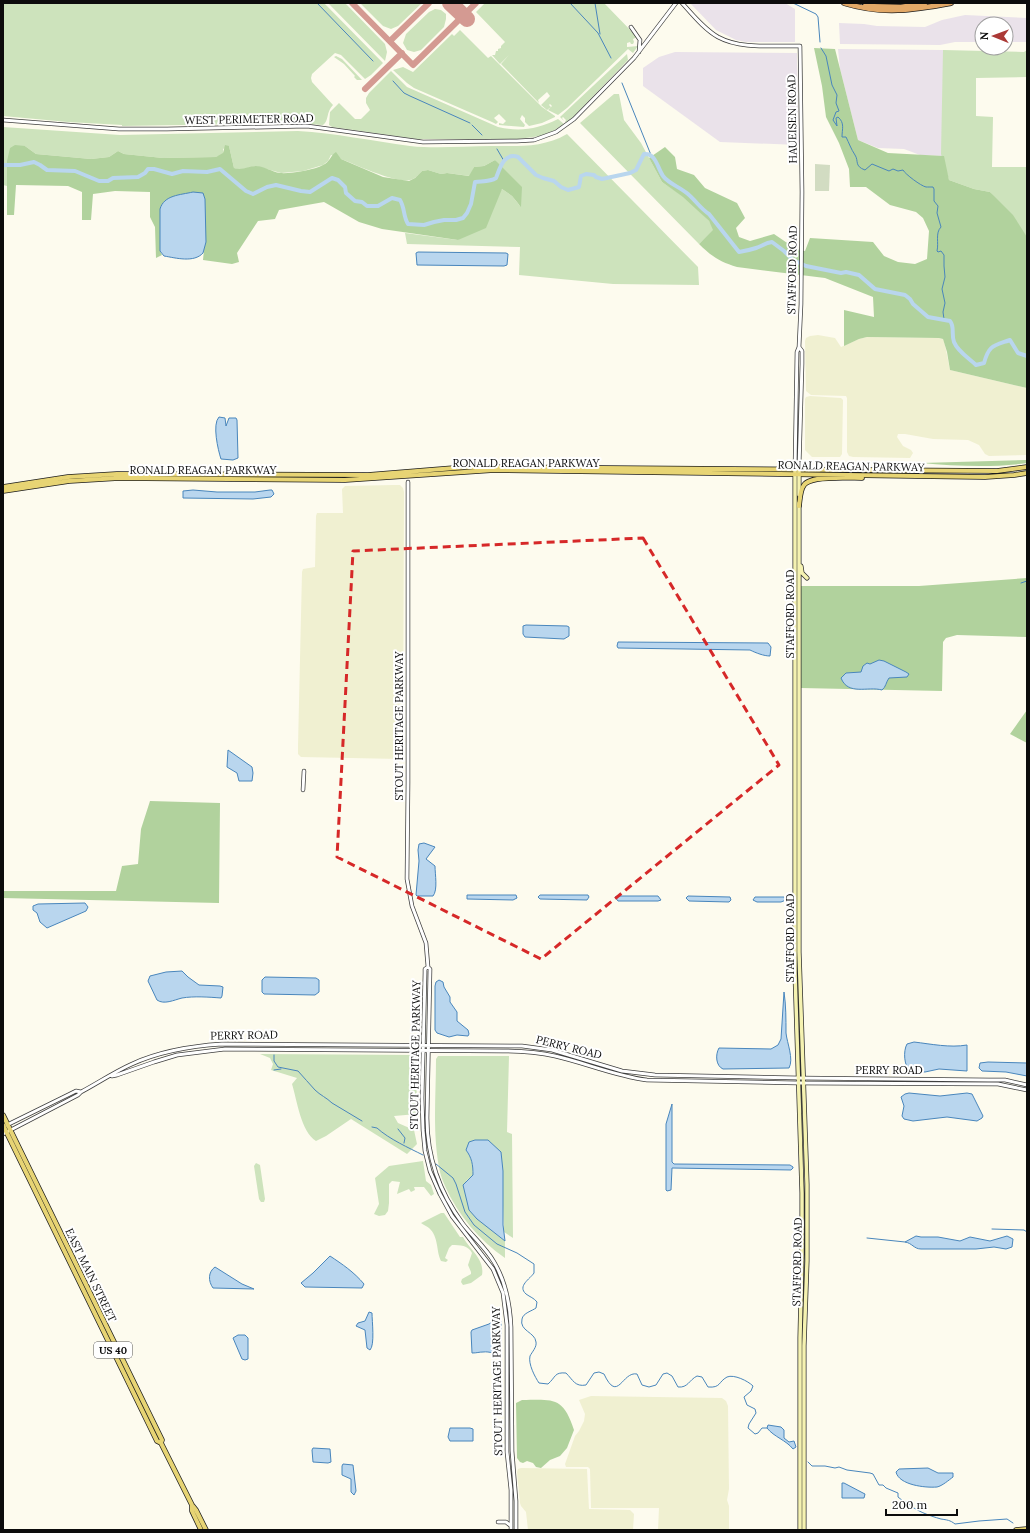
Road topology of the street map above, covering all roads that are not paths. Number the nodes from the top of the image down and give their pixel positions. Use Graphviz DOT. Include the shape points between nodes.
graph roads {
  1 [pos="672,3"];
  2 [pos="676,3"];
  3 [pos="684,3"];
  4 [pos="844,3"];
  5 [pos="850,3"];
  6 [pos="925,3"];
  7 [pos="951,3"];
  8 [pos="669,11"];
  9 [pos="631,27"];
  10 [pos="638,53"];
  11 [pos="3,120"];
  12 [pos="802,192"];
  13 [pos="1027,467"];
  14 [pos="797,468"];
  15 [pos="1027,473"];
  16 [pos="797,474"];
  17 [pos="894,476"];
  18 [pos="408,482"];
  19 [pos="3,486"];
  20 [pos="3,491"];
  21 [pos="799,506"];
  22 [pos="799,534"];
  23 [pos="807,578"];
  24 [pos="304,771"];
  25 [pos="304,790"];
  26 [pos="428,967"];
  27 [pos="423,1045"];
  28 [pos="429,1045"];
  29 [pos="423,1050"];
  30 [pos="429,1050"];
  31 [pos="112,1076"];
  32 [pos="801,1078"];
  33 [pos="801,1083"];
  34 [pos="1027,1085"];
  35 [pos="1027,1090"];
  36 [pos="81,1092"];
  37 [pos="3,1115"];
  38 [pos="4,1126"];
  39 [pos="6,1132"];
  40 [pos="161,1443"];
  41 [pos="192,1505"];
  42 [pos="498,1522"];
  43 [pos="511,1526"];
  44 [pos="1027,1529"];
  45 [pos="201,1530"];
  46 [pos="206,1530"];
  47 [pos="511,1530"];
  48 [pos="516,1530"];
  49 [pos="800,1530"];
  50 [pos="804,1530"];
  51 [pos="1016,1530"];
  1 -- 8 [label="street"];
  2 -- 8 [label="street, WEST PERIMETER ROAD"];
  3 -- 12 [label="street, HAUEISEN ROAD" via="718,36 734,43 800,46"];
  4 -- 7 [label="highway" via="868,9 897,11"];
  5 -- 6 [label="highway" via="890,7"];
  8 -- 10 [label="street, WEST PERIMETER ROAD"];
  9 -- 10 [label="street" via="640,40"];
  10 -- 11 [label="street, WEST PERIMETER ROAD" via="567,125 547,136 522,141 416,142 307,126 118,129"];
  12 -- 14 [label="street, STAFFORD ROAD" via="802,304 799,347 802,351 802,364"];
  13 -- 14 [label="main road, RONALD REAGAN PARKWAY" via="997,471"];
  14 -- 16 [label="main road, STAFFORD ROAD"];
  14 -- 19 [label="main road, RONALD REAGAN PARKWAY" via="474,466 368,475 117,474 55,478"];
  15 -- 17 [label="main road, RONALD REAGAN PARKWAY" via="1002,476"];
  16 -- 17 [label="main road, RONALD REAGAN PARKWAY"];
  16 -- 20 [label="main road, RONALD REAGAN PARKWAY" via="494,470 352,480 119,478 69,481"];
  16 -- 21 [label="main road, STAFFORD ROAD"];
  16 -- 32 [label="main road, STAFFORD ROAD" via="794,953"];
  17 -- 21 [label="main road" via="813,479 806,482 803,487"];
  18 -- 26 [label="street, STOUT HERITAGE PARKWAY" via="407,879 412,906 426,943"];
  21 -- 22 [label="main road, STAFFORD ROAD"];
  22 -- 23 [label="main road" via="801,571"];
  22 -- 32 [label="main road, STAFFORD ROAD"];
  24 -- 25 [label="street"];
  26 -- 27 [label="street, STOUT HERITAGE PARKWAY" via="425,969"];
  26 -- 28 [label="street, STOUT HERITAGE PARKWAY"];
  27 -- 28 [label="street, PERRY ROAD"];
  27 -- 29 [label="street, STOUT HERITAGE PARKWAY"];
  27 -- 31 [label="street, PERRY ROAD" via="213,1044 166,1052 114,1072"];
  28 -- 30 [label="street, STOUT HERITAGE PARKWAY"];
  28 -- 32 [label="street, PERRY ROAD" via="536,1047 622,1071 655,1075"];
  29 -- 30 [label="street, PERRY ROAD"];
  29 -- 31 [label="street, PERRY ROAD" via="215,1050 172,1056"];
  29 -- 43 [label="street, STOUT HERITAGE PARKWAY" via="423,1130 430,1171 452,1216 493,1269 503,1294 507,1325 507,1452"];
  30 -- 33 [label="street, PERRY ROAD" via="531,1051 626,1077 647,1080"];
  30 -- 48 [label="street, STOUT HERITAGE PARKWAY" via="427,1122 434,1168 450,1203 494,1262 505,1287 510,1309"];
  31 -- 36 [label="street, PERRY ROAD"];
  32 -- 33 [label="main road, STAFFORD ROAD"];
  32 -- 34 [label="street, PERRY ROAD" via="1005,1080"];
  33 -- 35 [label="street, PERRY ROAD" via="998,1084"];
  33 -- 49 [label="main road, STAFFORD ROAD"];
  33 -- 50 [label="main road, STAFFORD ROAD" via="807,1184"];
  36 -- 38 [label="street, PERRY ROAD" via="76,1091"];
  36 -- 39 [label="street" via="78,1096"];
  37 -- 38 [label="main road, EAST MAIN STREET / US 40"];
  38 -- 39 [label="main road, EAST MAIN STREET / US 40"];
  39 -- 40 [label="main road, EAST MAIN STREET / US 40" via="162,1440"];
  39 -- 40 [label="main road, EAST MAIN STREET / US 40"];
  40 -- 41 [label="main road, EAST MAIN STREET / US 40"];
  41 -- 45 [label="main road, EAST MAIN STREET / US 40" via="192,1512"];
  41 -- 46 [label="main road, EAST MAIN STREET / US 40"];
  42 -- 43 [label="street" via="506,1522"];
  43 -- 47 [label="street, STOUT HERITAGE PARKWAY"];
  44 -- 51 [label="main road"];
}
